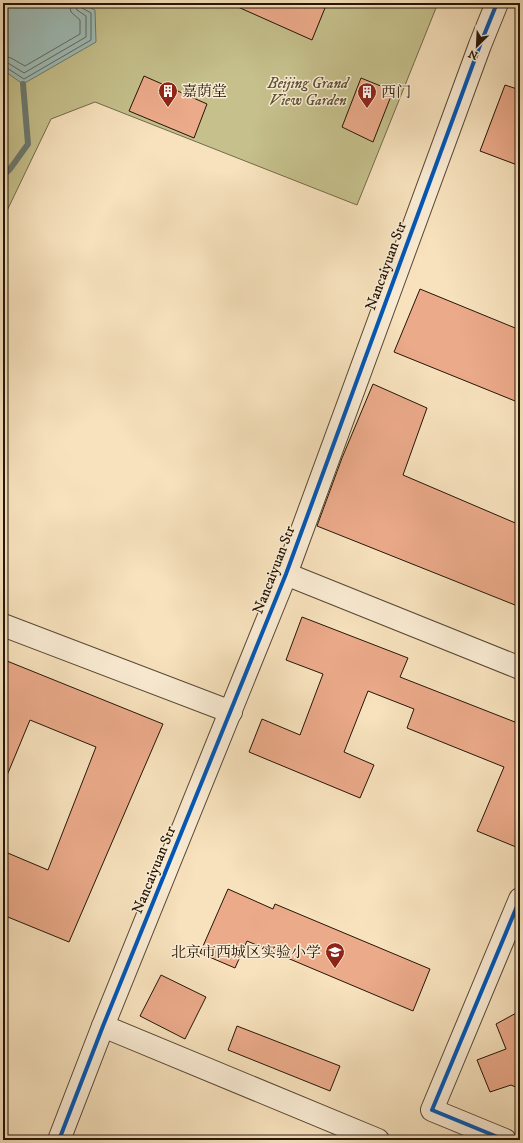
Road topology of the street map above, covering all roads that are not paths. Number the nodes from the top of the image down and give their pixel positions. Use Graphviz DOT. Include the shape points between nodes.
graph roads {
  1 [pos="497,3"];
  2 [pos="286,574"];
  3 [pos="3,624"];
  4 [pos="520,668"];
  5 [pos="231,712"];
  6 [pos="520,899"];
  7 [pos="103,1026"];
  8 [pos="59,1140"];
  9 [pos="378,1140"];
  10 [pos="505,1140"];
  1 -- 2 [label="street, Nancaiyuan Str"];
  2 -- 4 [label="street"];
  2 -- 5 [label="street, Nancaiyuan Str"];
  3 -- 5 [label="street"];
  5 -- 7 [label="street, Nancaiyuan Str"];
  6 -- 10 [label="street" via="432,1110"];
  7 -- 8 [label="street, Nancaiyuan Str"];
  7 -- 9 [label="street"];
}
